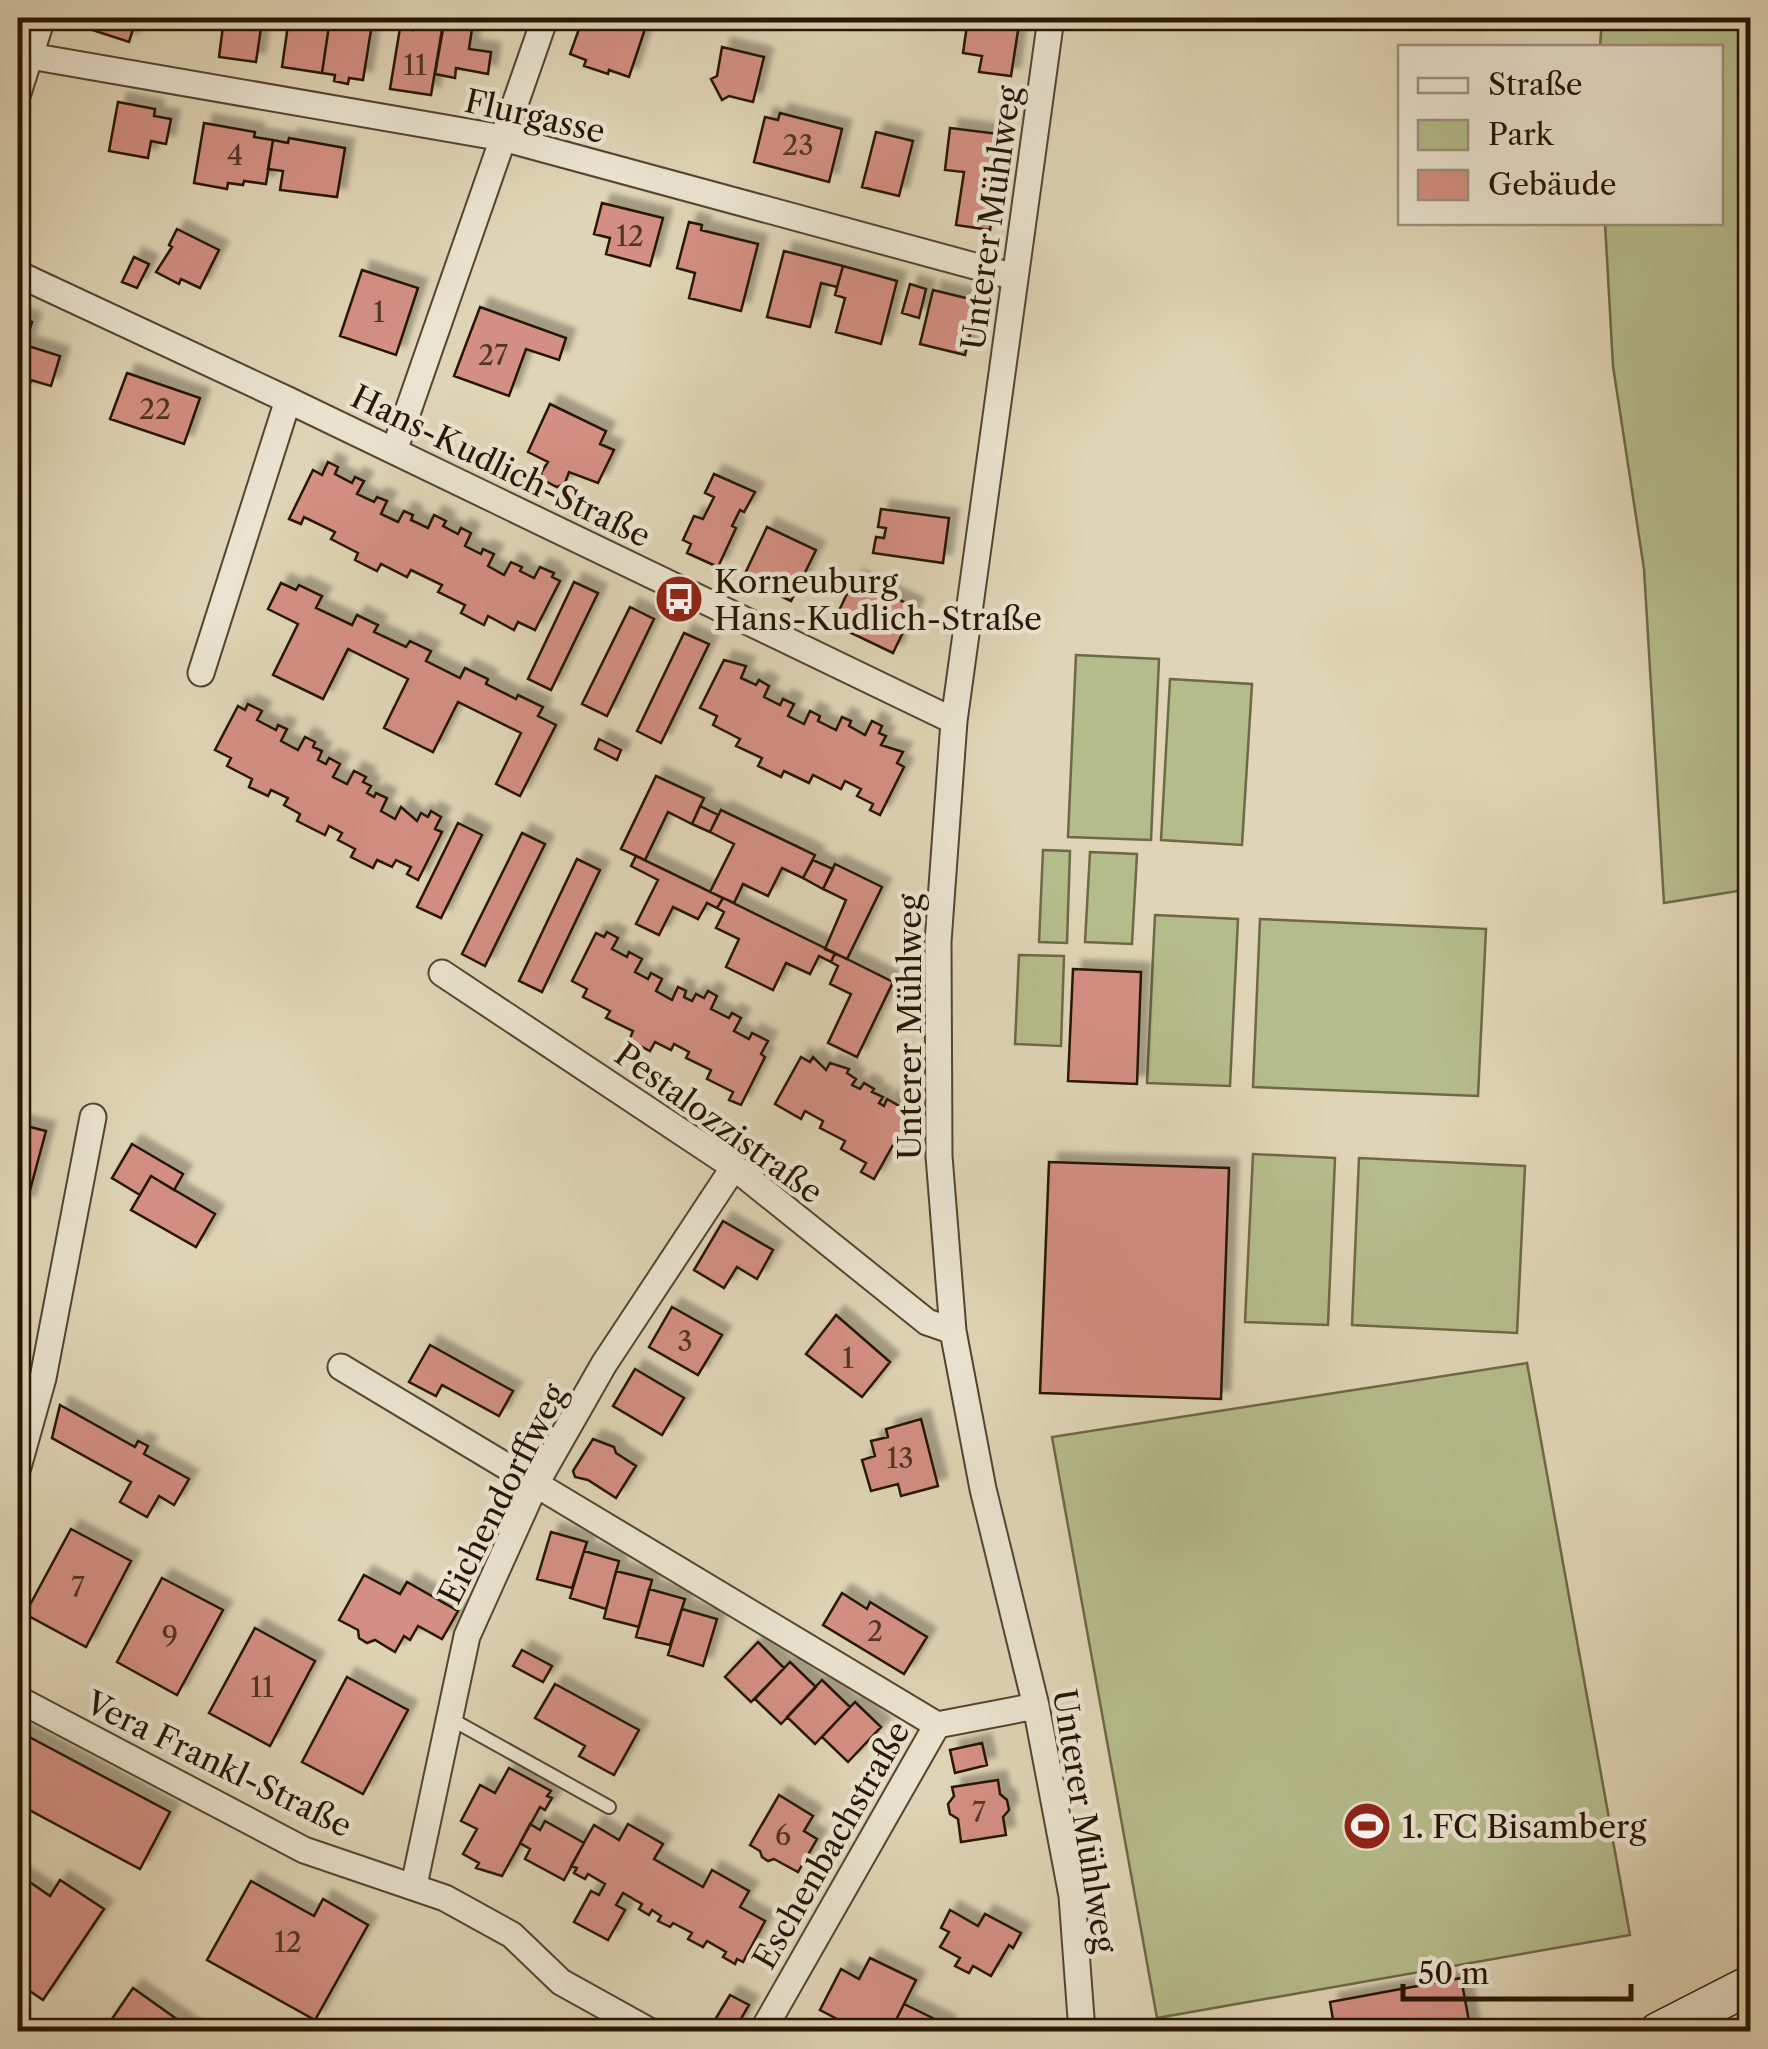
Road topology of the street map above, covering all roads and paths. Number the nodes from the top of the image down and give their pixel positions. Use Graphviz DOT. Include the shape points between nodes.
graph roads {
  1 [pos="42,18"];
  2 [pos="545,18"];
  3 [pos="1052,18"];
  4 [pos="30,56"];
  5 [pos="18,94"];
  6 [pos="503,138"];
  7 [pos="18,274"];
  8 [pos="1015,277"];
  9 [pos="288,400"];
  10 [pos="394,451"];
  11 [pos="201,673"];
  12 [pos="954,721"];
  13 [pos="442,973"];
  14 [pos="93,1117"];
  15 [pos="734,1167"];
  16 [pos="953,1331"];
  17 [pos="342,1367"];
  18 [pos="18,1467"];
  19 [pos="535,1485"];
  20 [pos="18,1699"];
  21 [pos="1036,1706"];
  22 [pos="450,1719"];
  23 [pos="936,1725"];
  24 [pos="609,1806"];
  25 [pos="414,1885"];
  26 [pos="1750,1985"];
  27 [pos="651,2032"];
  28 [pos="762,2032"];
  29 [pos="1082,2032"];
  30 [pos="1658,2032"];
  1 -- 4 [label="street"];
  2 -- 6 [label="street"];
  3 -- 8 [label="street, Unterer Mühlweg"];
  4 -- 5 [label="street"];
  4 -- 6 [label="street, Flurgasse"];
  6 -- 8 [label="street, Flurgasse"];
  6 -- 10 [label="street"];
  7 -- 9 [label="street, Hans-Kudlich-Straße"];
  8 -- 12 [label="street, Unterer Mühlweg"];
  9 -- 10 [label="street, Hans-Kudlich-Straße"];
  9 -- 11 [label="street"];
  10 -- 12 [label="street, Hans-Kudlich-Straße"];
  12 -- 16 [label="street, Unterer Mühlweg" via="938,942 938,1156"];
  13 -- 15 [label="street, Pestalozzistraße"];
  14 -- 18 [label="street"];
  15 -- 16 [label="street, Pestalozzistraße" via="927,1322"];
  15 -- 19 [label="street, Eichendorffweg" via="604,1364"];
  16 -- 21 [label="street, Unterer Mühlweg"];
  17 -- 19 [label="street"];
  19 -- 22 [label="street, Eichendorffweg" via="467,1636"];
  19 -- 23 [label="street"];
  20 -- 25 [label="street, Vera Frankl-Straße" via="304,1850"];
  21 -- 23 [label="street, Eschenbachstraße"];
  21 -- 29 [label="street, Unterer Mühlweg" via="1072,1896"];
  22 -- 24 [label="lane"];
  22 -- 25 [label="street, Eichendorffweg"];
  23 -- 28 [label="street, Eschenbachstraße"];
  25 -- 27 [label="street, Vera Frankl-Straße" via="512,1935 561,1982"];
  26 -- 30 [label="main road"];
}
